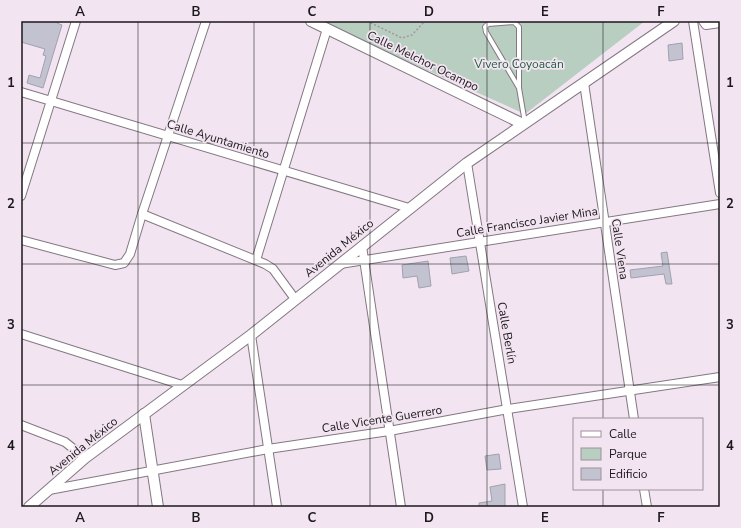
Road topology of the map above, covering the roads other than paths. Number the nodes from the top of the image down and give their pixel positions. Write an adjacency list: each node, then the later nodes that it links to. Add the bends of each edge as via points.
1 (76, 21): 12 (street)
2 (206, 21): 14 (street)
3 (311, 21): 8 (street, Calle Melchor Ocampo)
4 (674, 21): 9 (street, Avenida México)
5 (693, 21): 17 (street)
6 (703, 21): 7 (street, via 706,25)
7 (720, 23)
8 (328, 29): 13 (street, Calle Melchor Ocampo); 16 (street)
9 (584, 83): 13 (street, Avenida México); 22 (street, Calle Viena)
10 (519, 88): 10 (lane, via 519,27 514,22 488,24 485,27 486,32); 13 (lane)
11 (21, 92): 12 (street, Calle Ayuntamiento)
12 (51, 101): 14 (street, Calle Ayuntamiento); 18 (street)
13 (524, 123): 15 (street, Avenida México)
14 (168, 136): 16 (street, Calle Ayuntamiento); 21 (street)
15 (467, 163): 20 (street, Avenida México); 24 (street, Calle Berlín)
16 (284, 171): 20 (street, Calle Ayuntamiento); 26 (street)
17 (720, 193)
18 (21, 196)
19 (720, 204): 22 (street, Calle Francisco Javier Mina)
20 (409, 208): 25 (street, Avenida México)
21 (142, 214): 23 (street, via 130,254 124,263 115,265); 26 (street)
22 (604, 222): 24 (street, Calle Francisco Javier Mina); 34 (street, Calle Viena)
23 (21, 240)
24 (480, 242): 27 (street, Calle Francisco Javier Mina); 35 (street, Calle Berlín)
25 (362, 246): 27 (street); 28 (street, Avenida México)
26 (256, 260): 29 (street, via 273,269)
27 (364, 262): 28 (street, Calle Francisco Javier Mina); 39 (street)
28 (338, 265): 29 (street, Avenida México)
29 (295, 299): 31 (street, Avenida México)
30 (21, 334): 33 (street)
31 (250, 335): 33 (street, Avenida México); 40 (street)
32 (720, 377): 34 (street, Calle Vicente Guerrero)
33 (182, 385): 36 (street, Avenida México)
34 (629, 391): 35 (street, Calle Vicente Guerrero); 37 (street, Calle Viena)
35 (508, 409): 39 (street, Calle Vicente Guerrero); 49 (street, Calle Berlín)
36 (144, 414): 41 (street, Avenida México); 42 (street)
37 (634, 418)
38 (21, 425): 41 (street, via 65,442)
39 (389, 431): 40 (street, Calle Vicente Guerrero); 48 (street)
40 (268, 449): 42 (street, Calle Vicente Guerrero); 47 (street)
41 (85, 458): 43 (street, Avenida México)
42 (153, 470): 43 (street, Calle Vicente Guerrero); 46 (street)
43 (49, 490): 45 (street, Avenida México)
44 (644, 490): 50 (street)
45 (29, 507)
46 (158, 507)
47 (277, 507)
48 (400, 507)
49 (523, 507)
50 (647, 507)

